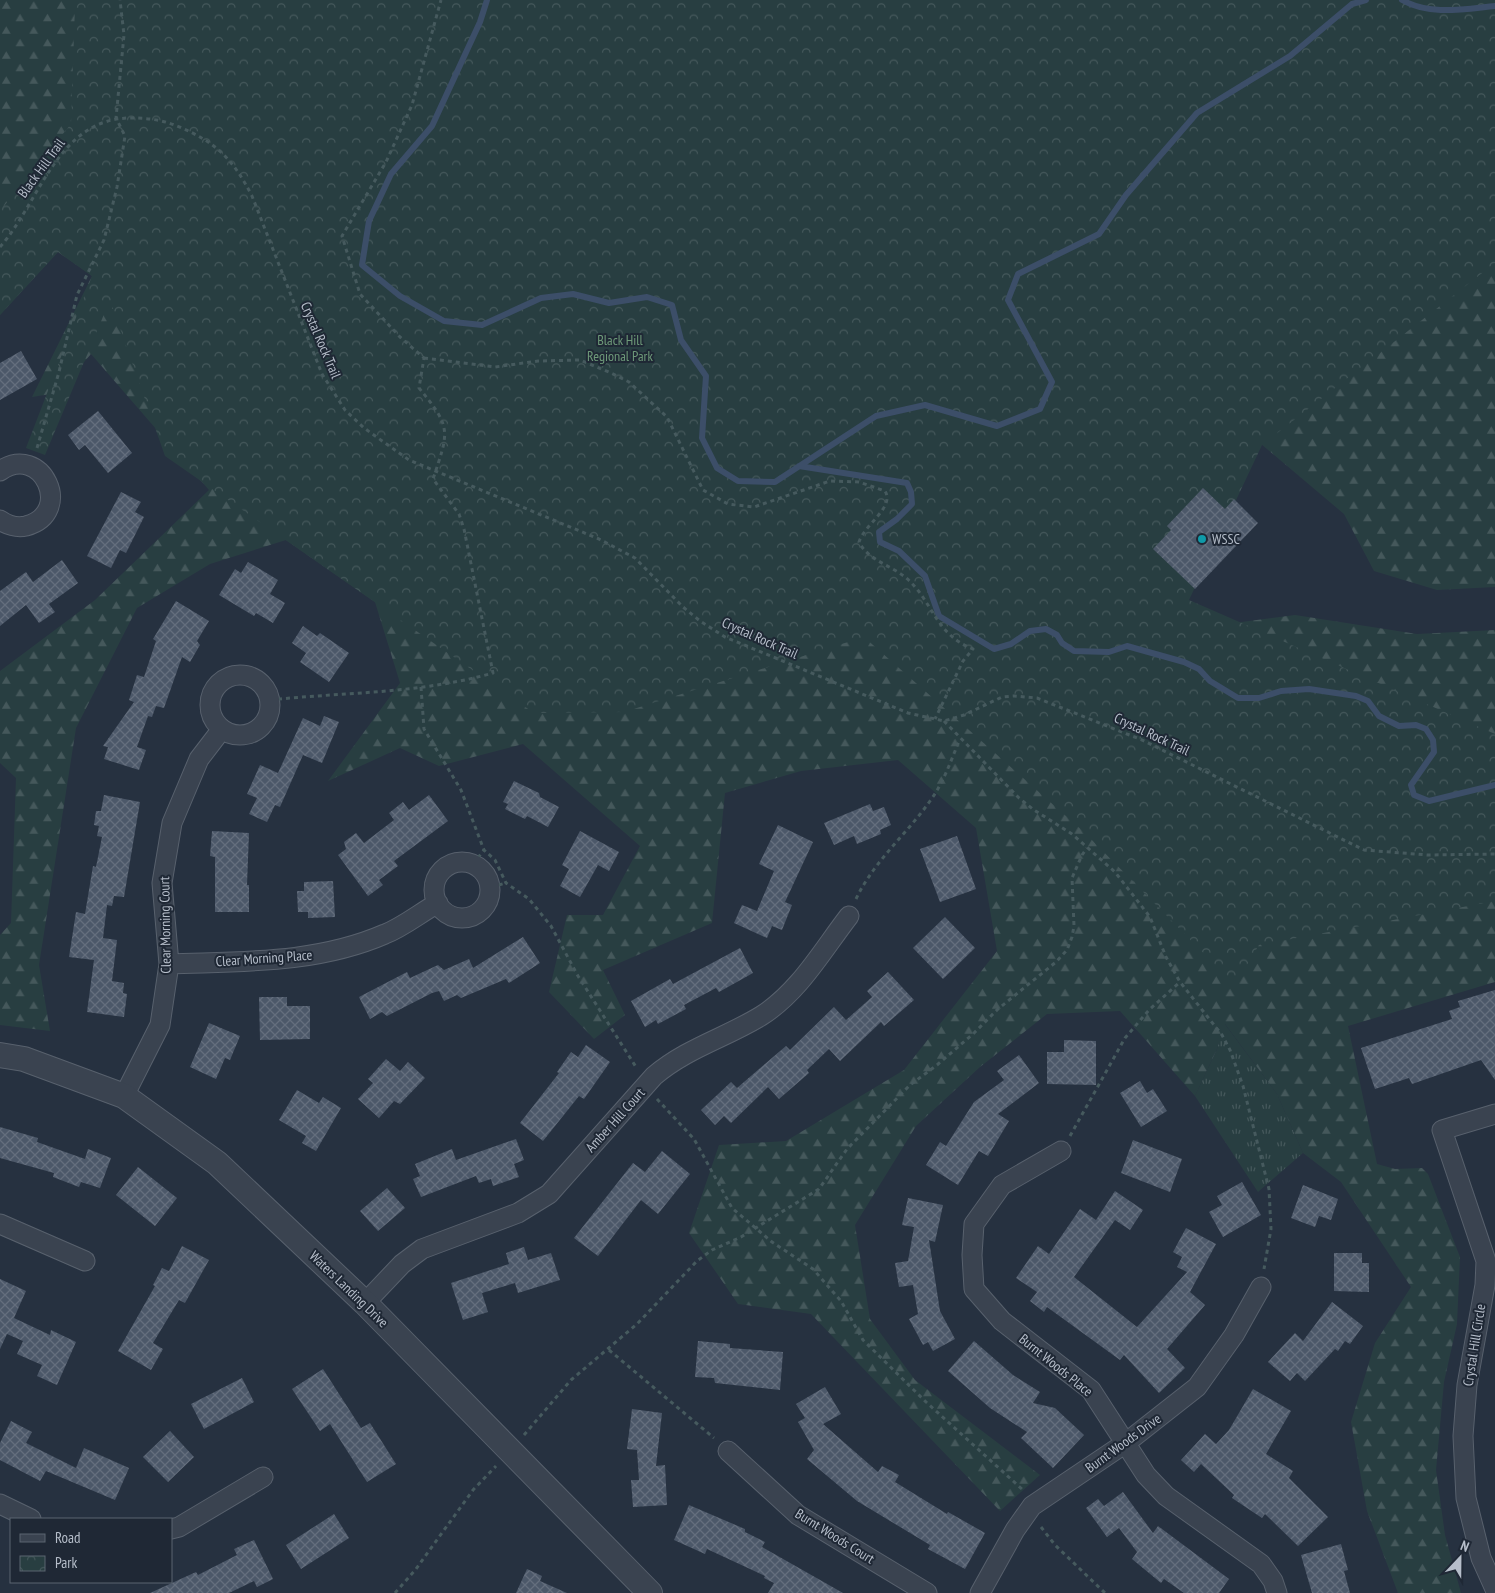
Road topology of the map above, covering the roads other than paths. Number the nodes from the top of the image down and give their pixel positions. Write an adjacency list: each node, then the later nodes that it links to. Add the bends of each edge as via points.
1 (0, 471): 2 (street, via 21,464 40,471 50,489 48,510 33,524 12,526)
2 (0, 520)
3 (222, 729): 3 (street, via 211,714 210,704 217,686 233,676 252,677 260,682 270,700 268,715 260,728 241,735); 6 (street, Clear Morning Court, via 199,759 172,823 162,883)
4 (438, 903): 4 (street, via 452,916 471,916 486,906 498,885 485,873 479,857 456,862 442,871 434,886); 6 (street, Clear Morning Place, via 386,934 338,951 288,959)
5 (849, 916): 14 (street, Amber Hill Court, via 788,996 760,1017 668,1064 549,1194 518,1213 422,1249 402,1264)
6 (169, 964): 8 (street, Clear Morning Court, via 160,1025)
7 (0, 1055): 8 (street, Waters Landing Drive, via 24,1059)
8 (124, 1096): 14 (street, Waters Landing Drive, via 217,1163)
9 (1495, 1114): 21 (street, Crystal Hill Circle, via 1442,1130 1486,1261 1485,1285 1467,1385 1463,1436 1466,1498 1481,1558)
10 (1061, 1151): 15 (street, Burnt Woods Place, via 1002,1185 974,1224 974,1288 1002,1321 1091,1390)
11 (0, 1224): 12 (street)
12 (85, 1261)
13 (1261, 1287): 15 (street, Burnt Woods Drive, via 1234,1335 1197,1387)
14 (365, 1303): 22 (street, Waters Landing Drive)
15 (1127, 1442): 24 (street, Burnt Woods Drive, via 1032,1506); 25 (street, Burnt Woods Place, via 1146,1475 1166,1496 1260,1564 1273,1581)
16 (728, 1451): 23 (street, Burnt Woods Court, via 798,1515)
17 (263, 1477): 20 (street, via 179,1527)
18 (0, 1504): 19 (street)
19 (29, 1518)
20 (172, 1528)
21 (1495, 1589)
22 (650, 1593)
23 (927, 1593)
24 (980, 1593)
25 (1276, 1593)

